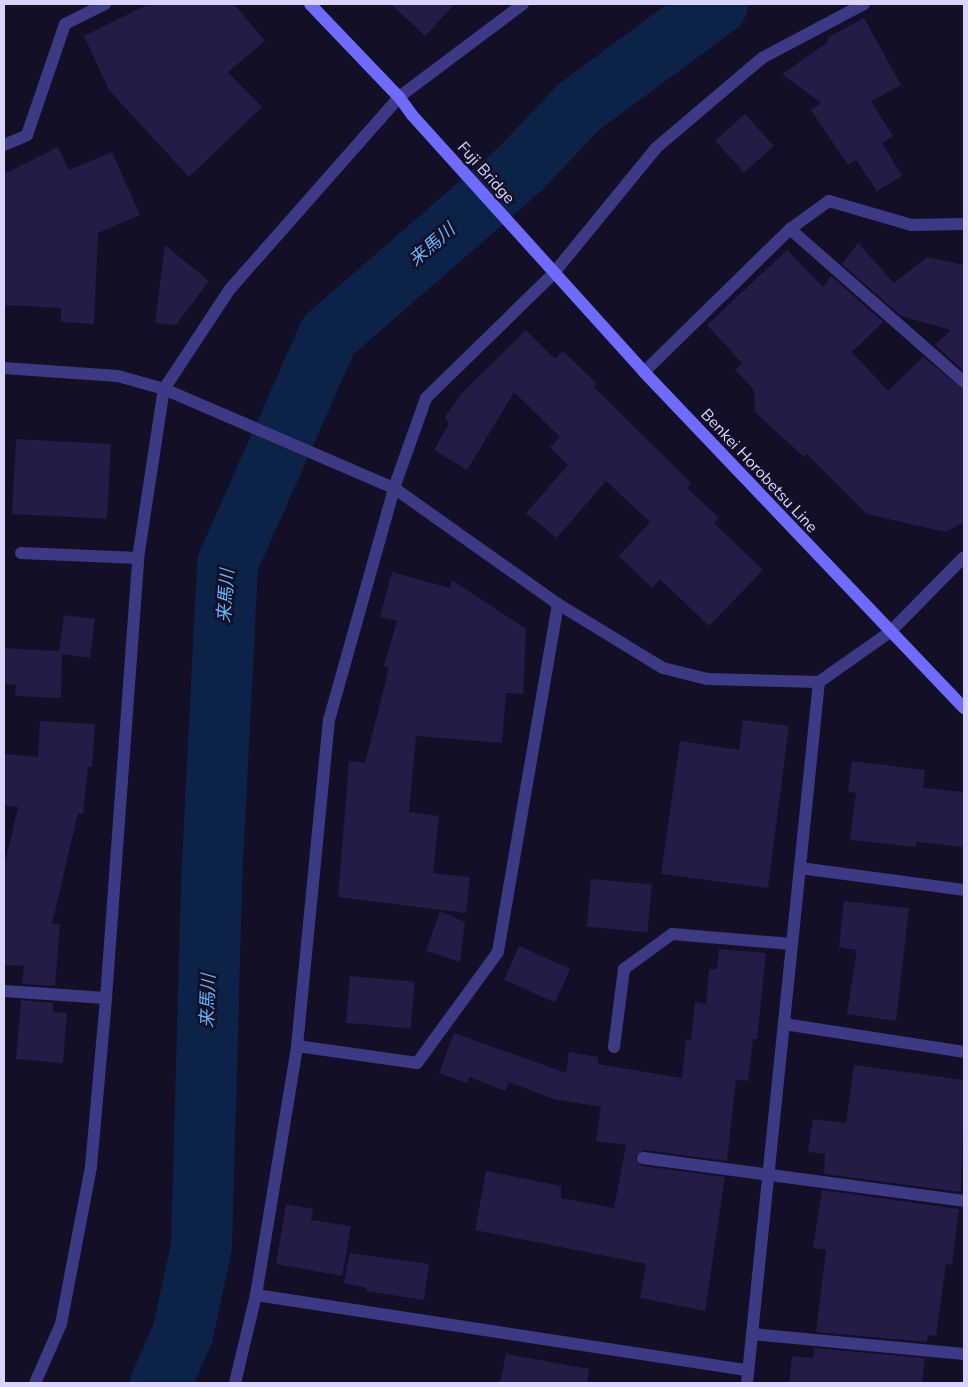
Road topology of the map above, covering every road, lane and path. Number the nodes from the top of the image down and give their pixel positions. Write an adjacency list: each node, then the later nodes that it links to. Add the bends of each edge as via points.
1 (106, 4): 6 (street, via 65,24 27,135)
2 (310, 4): 5 (main road)
3 (523, 4): 5 (street)
4 (864, 4): 10 (street, via 762,58 656,148)
5 (399, 97): 9 (main road, Fuji Bridge, via 412,116); 14 (street, via 230,289)
6 (4, 145)
7 (964, 224): 8 (street, via 911,225 829,201)
8 (790, 229): 12 (street); 13 (street)
9 (535, 252): 10 (main road, Benkei Horobetsu Line)
10 (553, 274): 12 (main road, Benkei Horobetsu Line); 15 (street, via 426,398)
11 (4, 368): 14 (street, via 118,376)
12 (644, 372): 20 (main road, Benkei Horobetsu Line)
13 (964, 382)
14 (164, 389): 15 (street); 18 (street)
15 (394, 488): 19 (street); 29 (street, via 329,720)
16 (21, 553): 18 (street)
17 (964, 557): 20 (street)
18 (138, 558): 27 (street)
19 (558, 604): 21 (street, via 663,668 707,679); 29 (street, via 498,952 417,1063)
20 (890, 632): 21 (street); 22 (main road, Benkei Horobetsu Line)
21 (819, 682): 23 (street)
22 (964, 708)
23 (800, 868): 24 (street); 25 (street)
24 (964, 890)
25 (792, 944): 28 (street); 30 (street, via 672,934 624,970)
26 (4, 991): 27 (street)
27 (106, 998): 39 (street, via 89,1177 62,1324)
28 (784, 1024): 31 (street); 33 (street)
29 (297, 1046): 35 (street)
30 (614, 1047)
31 (964, 1052)
32 (643, 1158): 33 (street)
33 (768, 1174): 34 (street); 36 (street)
34 (964, 1201)
35 (256, 1295): 38 (street); 40 (street)
36 (752, 1334): 37 (street); 38 (street)
37 (964, 1354)
38 (748, 1377)
39 (35, 1383)
40 (235, 1383)

